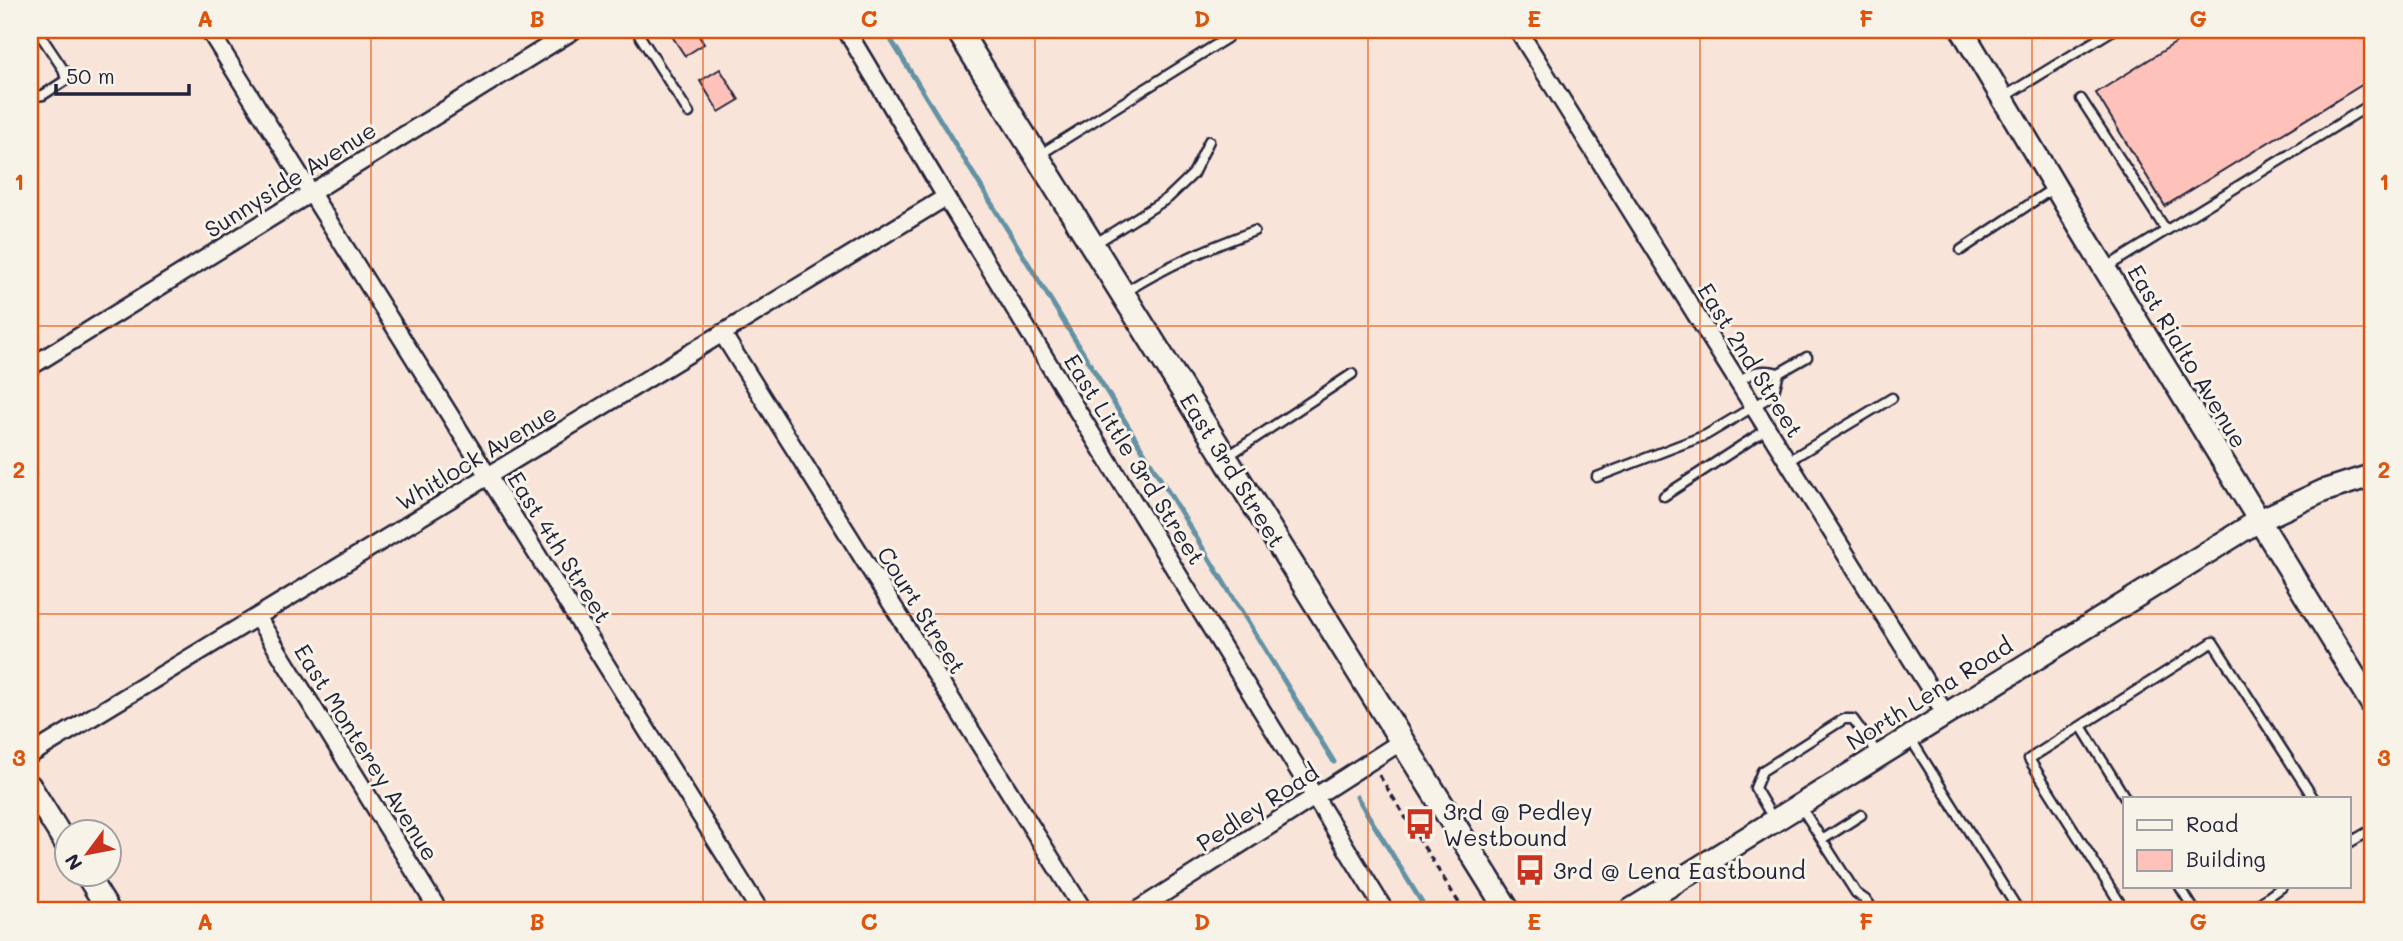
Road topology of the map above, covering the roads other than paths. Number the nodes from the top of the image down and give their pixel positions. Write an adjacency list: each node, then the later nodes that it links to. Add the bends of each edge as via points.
1 (37, 30): 11 (lane, via 66,80 43,95)
2 (209, 30): 19 (street, East 4th Street)
3 (575, 30): 19 (street, Sunnyside Avenue)
4 (636, 30): 15 (lane)
5 (846, 30): 20 (street, East Little 3rd Street)
6 (958, 30): 17 (main road, East 3rd Street)
7 (1518, 30): 32 (street, East 2nd Street)
8 (1962, 30): 12 (street, East Rialto Avenue)
9 (2113, 30): 12 (lane)
10 (1227, 38): 17 (lane)
11 (30, 97)
12 (2002, 98): 18 (street, East Rialto Avenue)
13 (2081, 99): 21 (lane)
14 (2373, 103): 21 (lane)
15 (689, 113)
16 (1209, 141): 23 (lane, via 1193,174 1168,198)
17 (1037, 157): 23 (main road, East 3rd Street)
18 (2056, 187): 24 (lane); 25 (street, East Rialto Avenue)
19 (311, 192): 29 (street, Sunnyside Avenue); 41 (street, East 4th Street)
20 (946, 197): 27 (street, Whitlock Avenue); 54 (street, East Little 3rd Street)
21 (2166, 230): 25 (lane)
22 (1254, 231): 26 (lane, via 1164,268)
23 (1093, 245): 26 (main road, East 3rd Street)
24 (1961, 250)
25 (2104, 269): 44 (street, East Rialto Avenue)
26 (1123, 294): 36 (main road, East 3rd Street)
27 (722, 333): 41 (street, Whitlock Avenue); 71 (street, Court Street)
28 (1807, 357): 30 (lane)
29 (30, 367)
30 (1779, 373): 32 (lane, via 1764,369); 34 (lane, via 1773,395)
31 (1352, 374): 36 (lane)
32 (1738, 381): 34 (street, East 2nd Street)
33 (1892, 398): 37 (lane)
34 (1754, 407): 35 (street, East 2nd Street); 42 (lane, via 1706,435)
35 (1767, 429): 37 (street, East 2nd Street); 43 (lane)
36 (1226, 458): 50 (main road, East 3rd Street)
37 (1787, 461): 47 (street, East 2nd Street)
38 (30, 467): 39 (lane)
39 (30, 475)
40 (2373, 475): 44 (street, North Lena Road, via 2323,491)
41 (488, 476): 45 (street, Whitlock Avenue); 70 (street, East 4th Street)
42 (1597, 477)
43 (1664, 496)
44 (2258, 521): 46 (street, East Rialto Avenue); 47 (street, North Lena Road)
45 (257, 617): 51 (street, Whitlock Avenue); 69 (street, East Monterey Avenue)
46 (2373, 706)
47 (1945, 713): 49 (street, North Lena Road)
48 (2081, 726): 55 (lane); 56 (lane, via 2213,642); 78 (lane, via 2029,759)
49 (1909, 736): 52 (street, North Lena Road); 77 (lane)
50 (1402, 741): 54 (street, Pedley Road); 74 (main road, East 3rd Street)
51 (30, 755)
52 (1879, 755): 57 (street, North Lena Road); 59 (lane, via 1853,719 1844,719 1762,771 1755,789)
53 (30, 786): 60 (street)
54 (1316, 796): 72 (street, Pedley Road); 73 (street, East Little 3rd Street)
55 (2125, 797)
56 (2313, 797)
57 (1800, 804): 59 (street, North Lena Road); 61 (lane)
58 (1861, 815): 61 (lane)
59 (1774, 820): 75 (street, North Lena Road)
60 (52, 821)
61 (1822, 840): 76 (lane, via 1856,893)
62 (2350, 842): 63 (lane, via 2366,833)
63 (2373, 845)
64 (94, 888): 68 (street)
65 (2181, 888): 79 (lane)
66 (2281, 888): 67 (lane)
67 (2267, 898): 80 (lane); 81 (lane)
68 (108, 911)
69 (439, 911)
70 (760, 911)
71 (1084, 911)
72 (1136, 911)
73 (1385, 911)
74 (1508, 911)
75 (1629, 911)
76 (1874, 911)
77 (2019, 911)
78 (2126, 911)
79 (2196, 911)
80 (2248, 911)
81 (2275, 911)

